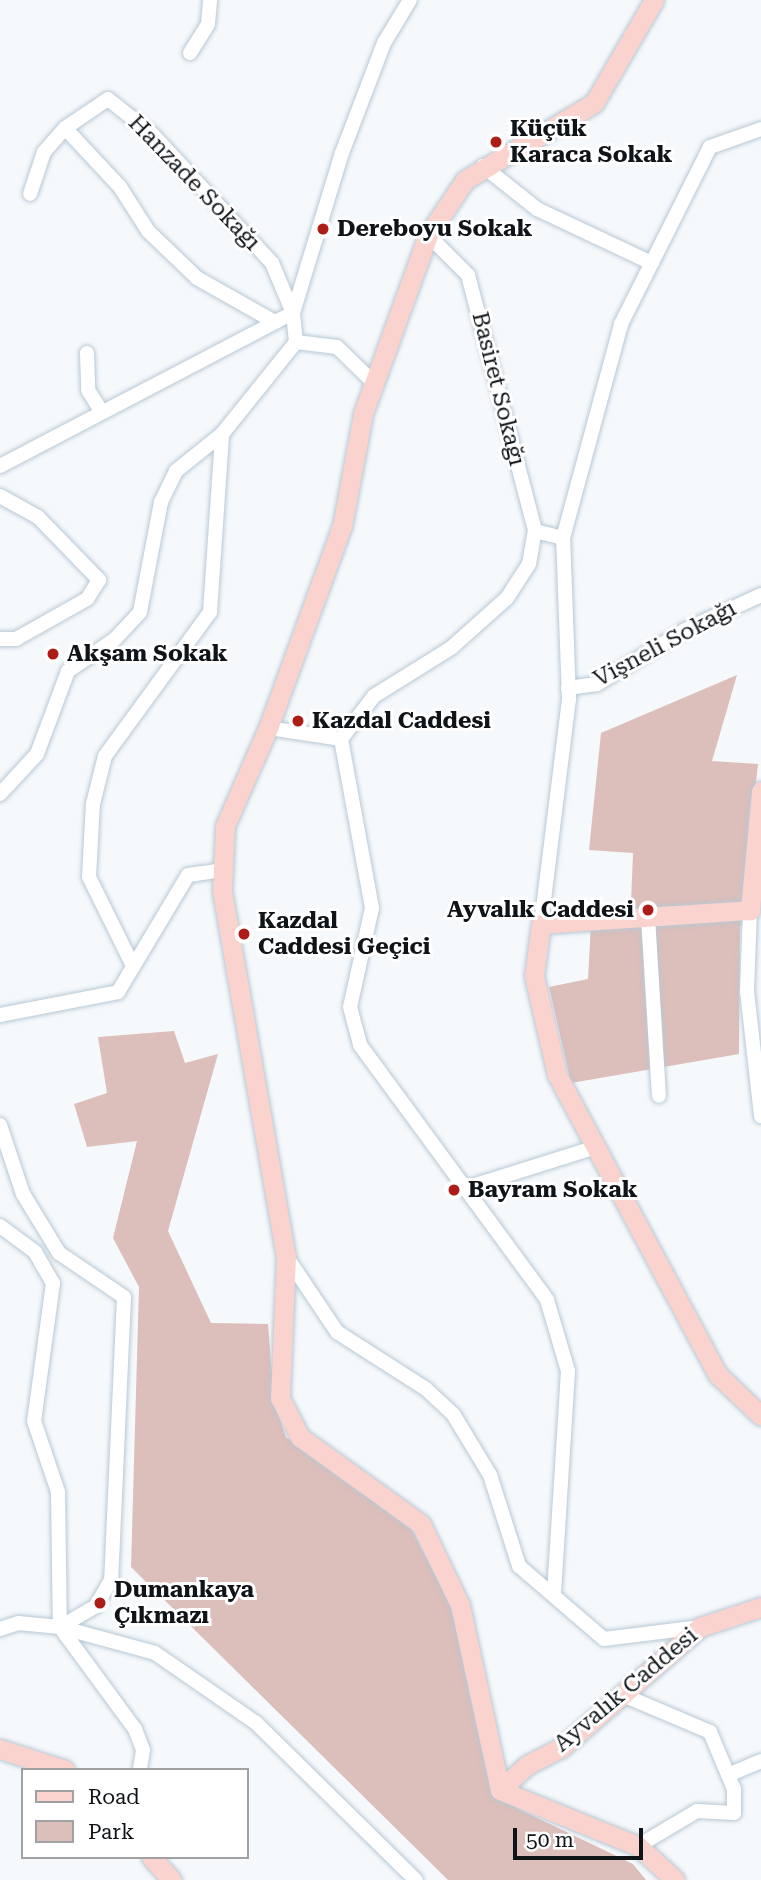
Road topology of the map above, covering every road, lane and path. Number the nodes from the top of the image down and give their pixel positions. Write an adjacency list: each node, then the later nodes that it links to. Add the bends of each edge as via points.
1 (210, 0): 4 (street, via 208,24)
2 (410, 0): 11 (street, via 384,43 347,141)
3 (649, 3): 7 (street, via 594,103)
4 (190, 53)
5 (65, 128): 8 (street, Hanzade Sokağı, via 44,152); 11 (street, Hanzade Sokağı, via 108,99 152,134 272,263); 12 (street, via 120,187 148,231 197,278)
6 (761, 129): 10 (street, via 749,128 710,148)
7 (483, 166): 9 (street, via 465,180); 10 (street, via 537,209)
8 (30, 194)
9 (428, 235): 15 (street); 20 (street, Basiret Sokağı, via 468,275)
10 (652, 263): 21 (street, via 621,324)
11 (293, 313): 12 (street); 13 (street)
12 (273, 321): 16 (street)
13 (296, 342): 15 (street, via 337,347); 17 (street)
14 (86, 353): 16 (street, via 88,390)
15 (374, 383): 25 (street, via 342,526)
16 (101, 411): 18 (street)
17 (222, 433): 28 (street, via 176,471 161,502 140,612 115,639 68,671 37,754); 33 (street, via 210,611 105,756 93,804 89,877)
18 (0, 466)
19 (0, 496): 23 (street, via 37,517 99,580 87,599 16,639)
20 (535, 531): 21 (street); 26 (street, via 529,564 507,598 451,648 374,696)
21 (563, 538): 24 (street)
22 (761, 595): 24 (street, Vişneli Sokağı, via 685,630 597,684)
23 (0, 639)
24 (568, 688): 32 (street)
25 (268, 728): 26 (street); 29 (street, via 225,826)
26 (341, 738): 39 (street, via 372,908 350,1007 360,1045)
27 (761, 791): 30 (street)
28 (0, 794)
29 (223, 870): 33 (street, via 188,875); 43 (street)
30 (750, 910): 31 (street); 36 (street, via 747,991)
31 (648, 917): 32 (street); 35 (street)
32 (541, 924): 38 (street, via 534,976 557,1075)
33 (133, 966): 34 (street, via 118,992)
34 (0, 1015)
35 (659, 1096)
36 (761, 1116)
37 (0, 1125): 41 (street, via 23,1194)
38 (596, 1147): 39 (street); 44 (street, via 718,1375)
39 (466, 1188): 45 (street, via 547,1300 568,1371)
40 (0, 1226): 42 (street)
41 (52, 1240): 42 (street); 47 (street, via 59,1253 124,1297 126,1329 111,1580 96,1606)
42 (35, 1252): 47 (street, via 53,1283 34,1420 58,1492)
43 (286, 1256): 45 (street, via 337,1332 426,1389 453,1414 490,1475 519,1566); 56 (street, via 280,1398 300,1437 421,1524 460,1605)
44 (761, 1416)
45 (554, 1595): 48 (street, via 604,1639)
46 (761, 1607): 48 (street, Ayvalık Caddesi)
47 (60, 1627): 49 (street, via 18,1623); 54 (street, via 135,1729 143,1750); 60 (street, via 155,1653 256,1723)
48 (700, 1627): 50 (street, Ayvalık Caddesi)
49 (0, 1629)
50 (623, 1695): 55 (street, via 710,1732); 56 (street, Ayvalık Caddesi)
51 (0, 1749): 53 (street)
52 (761, 1761): 55 (street)
53 (59, 1768)
54 (140, 1768)
55 (728, 1775): 57 (street, via 734,1813 697,1811)
56 (500, 1790): 57 (street)
57 (638, 1846): 61 (street)
58 (153, 1859): 59 (street)
59 (172, 1880)
60 (416, 1880)
61 (675, 1880)

